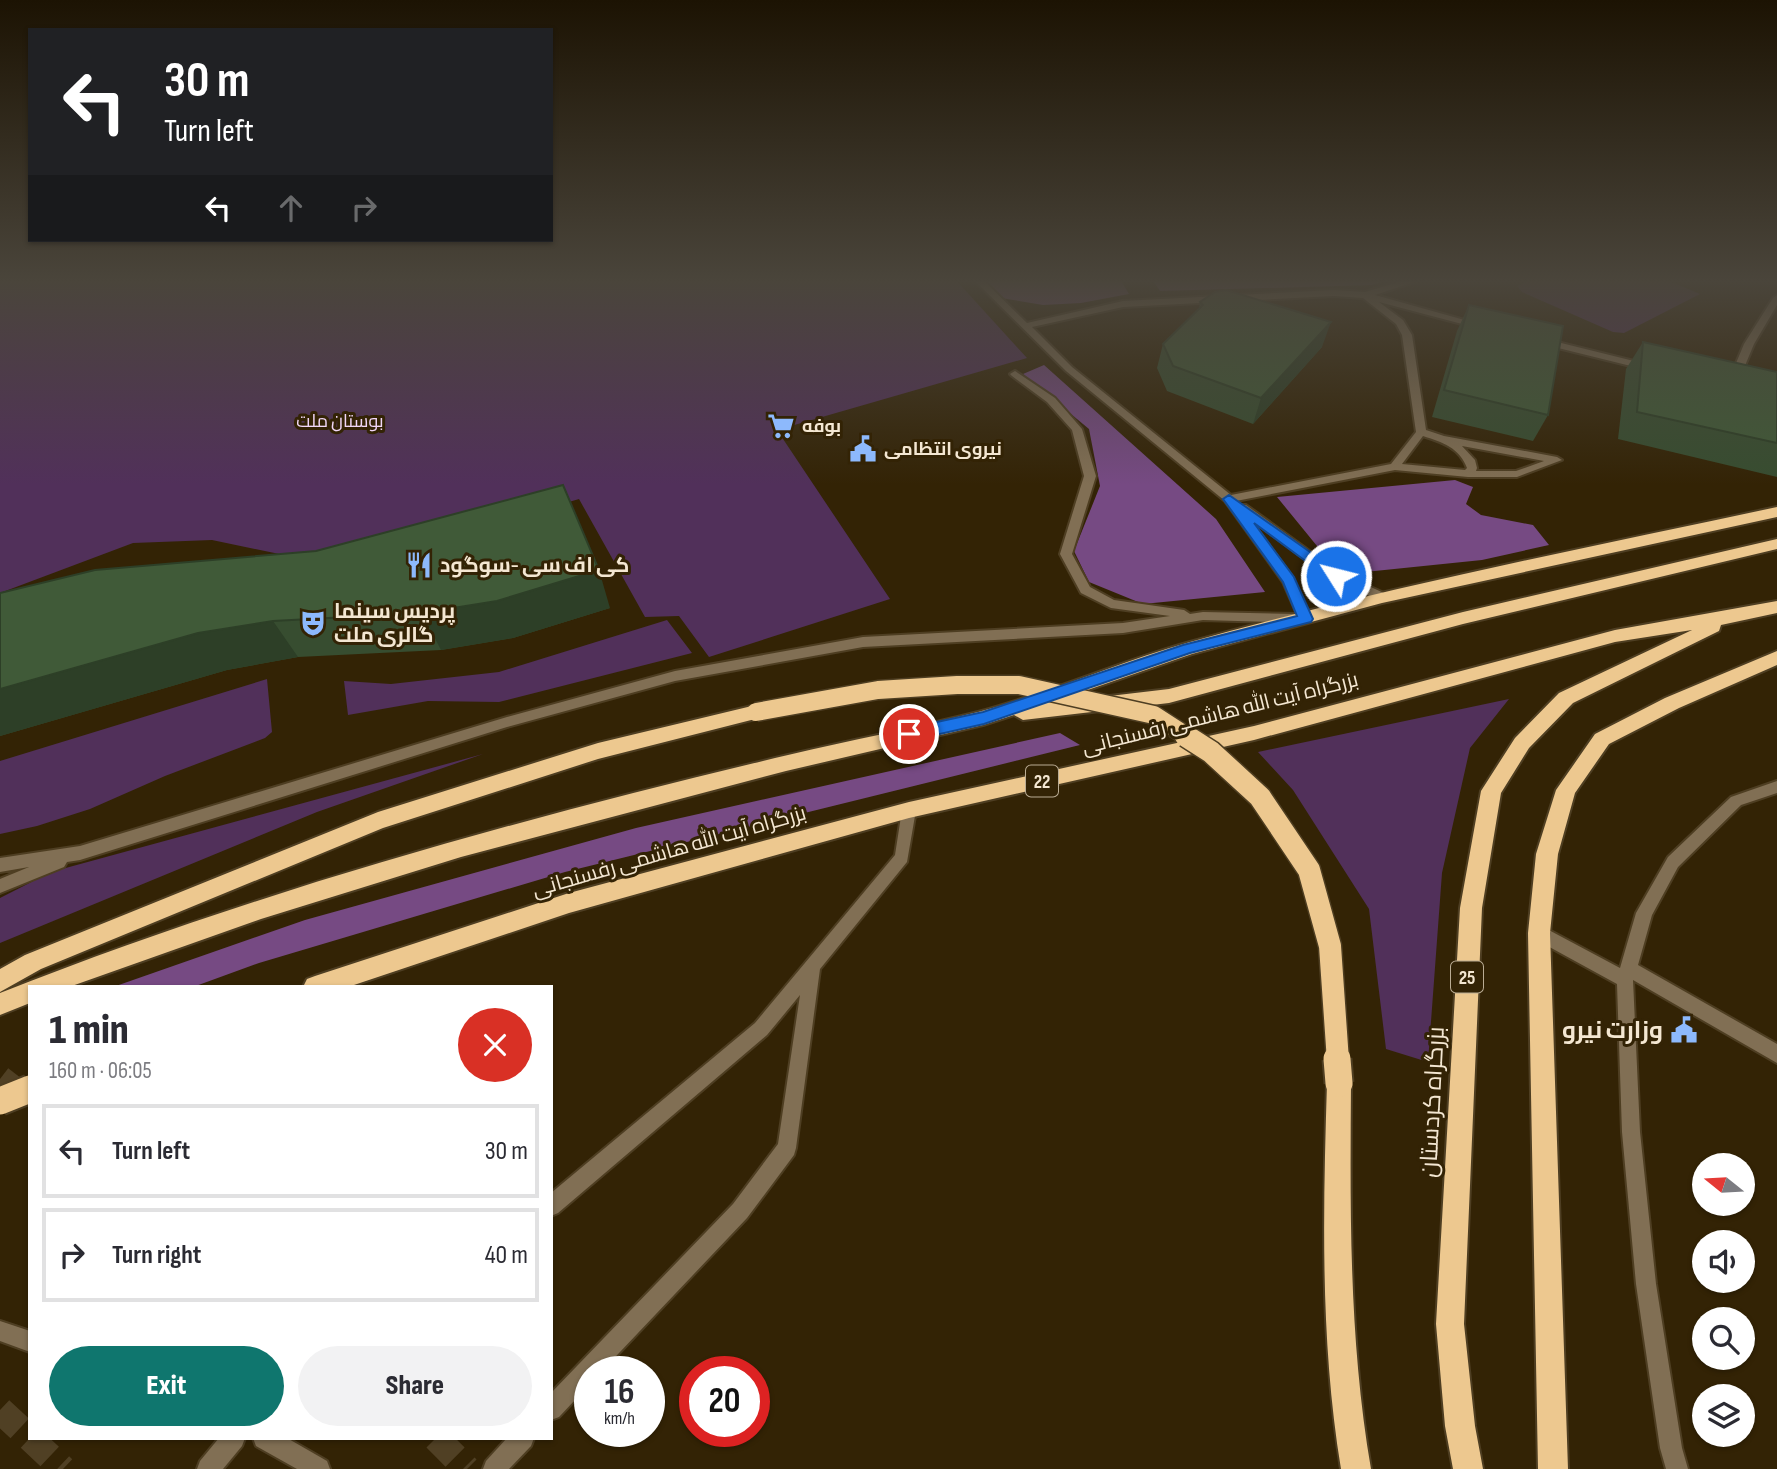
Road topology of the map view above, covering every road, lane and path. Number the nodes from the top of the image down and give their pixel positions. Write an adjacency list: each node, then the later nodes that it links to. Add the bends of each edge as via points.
1 (1047, 348): 12 (lane)
2 (1409, 348): 8 (lane)
3 (1570, 348): 5 (lane)
4 (1748, 348): 7 (lane, via 1737,388)
5 (1651, 368)
6 (1015, 374): 17 (lane, via 1051,400 1077,429 1090,476 1066,554 1085,590 1111,604)
7 (1718, 384)
8 (1421, 432): 9 (lane); 10 (lane)
9 (1444, 439): 11 (lane, via 1470,460); 11 (lane, via 1557,460 1517,474)
10 (1395, 467): 11 (lane); 12 (lane)
11 (1468, 474)
12 (1229, 499): 15 (lane, via 1336,576); 19 (lane, via 1289,581)
13 (1777, 512): 15 (highway, بزرگراه آیت الله هاشمی رفسنجانی)
14 (1777, 544): 21 (highway, بزرگراه آیت الله هاشمی رفسنجانی, via 1463,618 1169,696)
15 (1381, 597): 19 (highway, بزرگراه آیت الله هاشمی رفسنجانی)
16 (1777, 607): 18 (highway, بزرگراه آیت الله هاشمی رفسنجانی / 22)
17 (1203, 616): 19 (lane); 24 (lane, via 1123,628 863,642 675,676 507,722)
18 (1733, 617): 23 (highway, بزرگراه آیت الله هاشمی رفسنجانی / 22, via 1615,636 1254,733); 49 (highway, بزرگراه کردستان / 25, via 1566,698 1522,743 1491,791 1472,908 1450,1324)
19 (1306, 619): 21 (highway, بزرگراه آیت الله هاشمی رفسنجانی, via 1188,649)
20 (1777, 658): 27 (highway, via 1602,739 1566,790 1547,854)
21 (984, 718): 31 (highway, بزرگراه آیت الله هاشمی رفسنجانی, via 786,763 461,848 261,909)
22 (1777, 787): 29 (lane, via 1736,801 1673,862 1644,913)
23 (909, 810): 28 (lane, via 902,857); 32 (highway, بزرگراه آیت الله هاشمی رفسنجانی / 22, via 569,903)
24 (80, 853): 25 (lane); 26 (lane)
25 (0, 865)
26 (0, 886)
27 (1539, 933): 29 (lane); 50 (highway)
28 (812, 968): 38 (lane, via 761,1029); 41 (lane, via 787,1148 740,1212)
29 (1627, 974): 35 (lane); 51 (lane, via 1631,1132 1646,1284)
30 (0, 981): 48 (highway, bridge, via 58,952 378,821 598,751 756,712 878,690 1019,685 1154,715 1211,752 1260,797 1309,870 1331,946 1339,1083 1335,1290 1344,1408)
31 (48, 985)
32 (320, 985)
33 (28, 993): 34 (highway)
34 (0, 1004)
35 (1777, 1054)
36 (28, 1090): 37 (highway, bridge)
37 (0, 1101)
38 (553, 1204)
39 (0, 1331): 40 (lane)
40 (28, 1341)
41 (553, 1407)
42 (231, 1440): 45 (lane)
43 (268, 1440): 46 (lane)
44 (521, 1440): 47 (lane)
45 (208, 1469)
46 (319, 1469)
47 (494, 1469)
48 (1356, 1469)
49 (1468, 1469)
50 (1553, 1469)
51 (1677, 1469)

